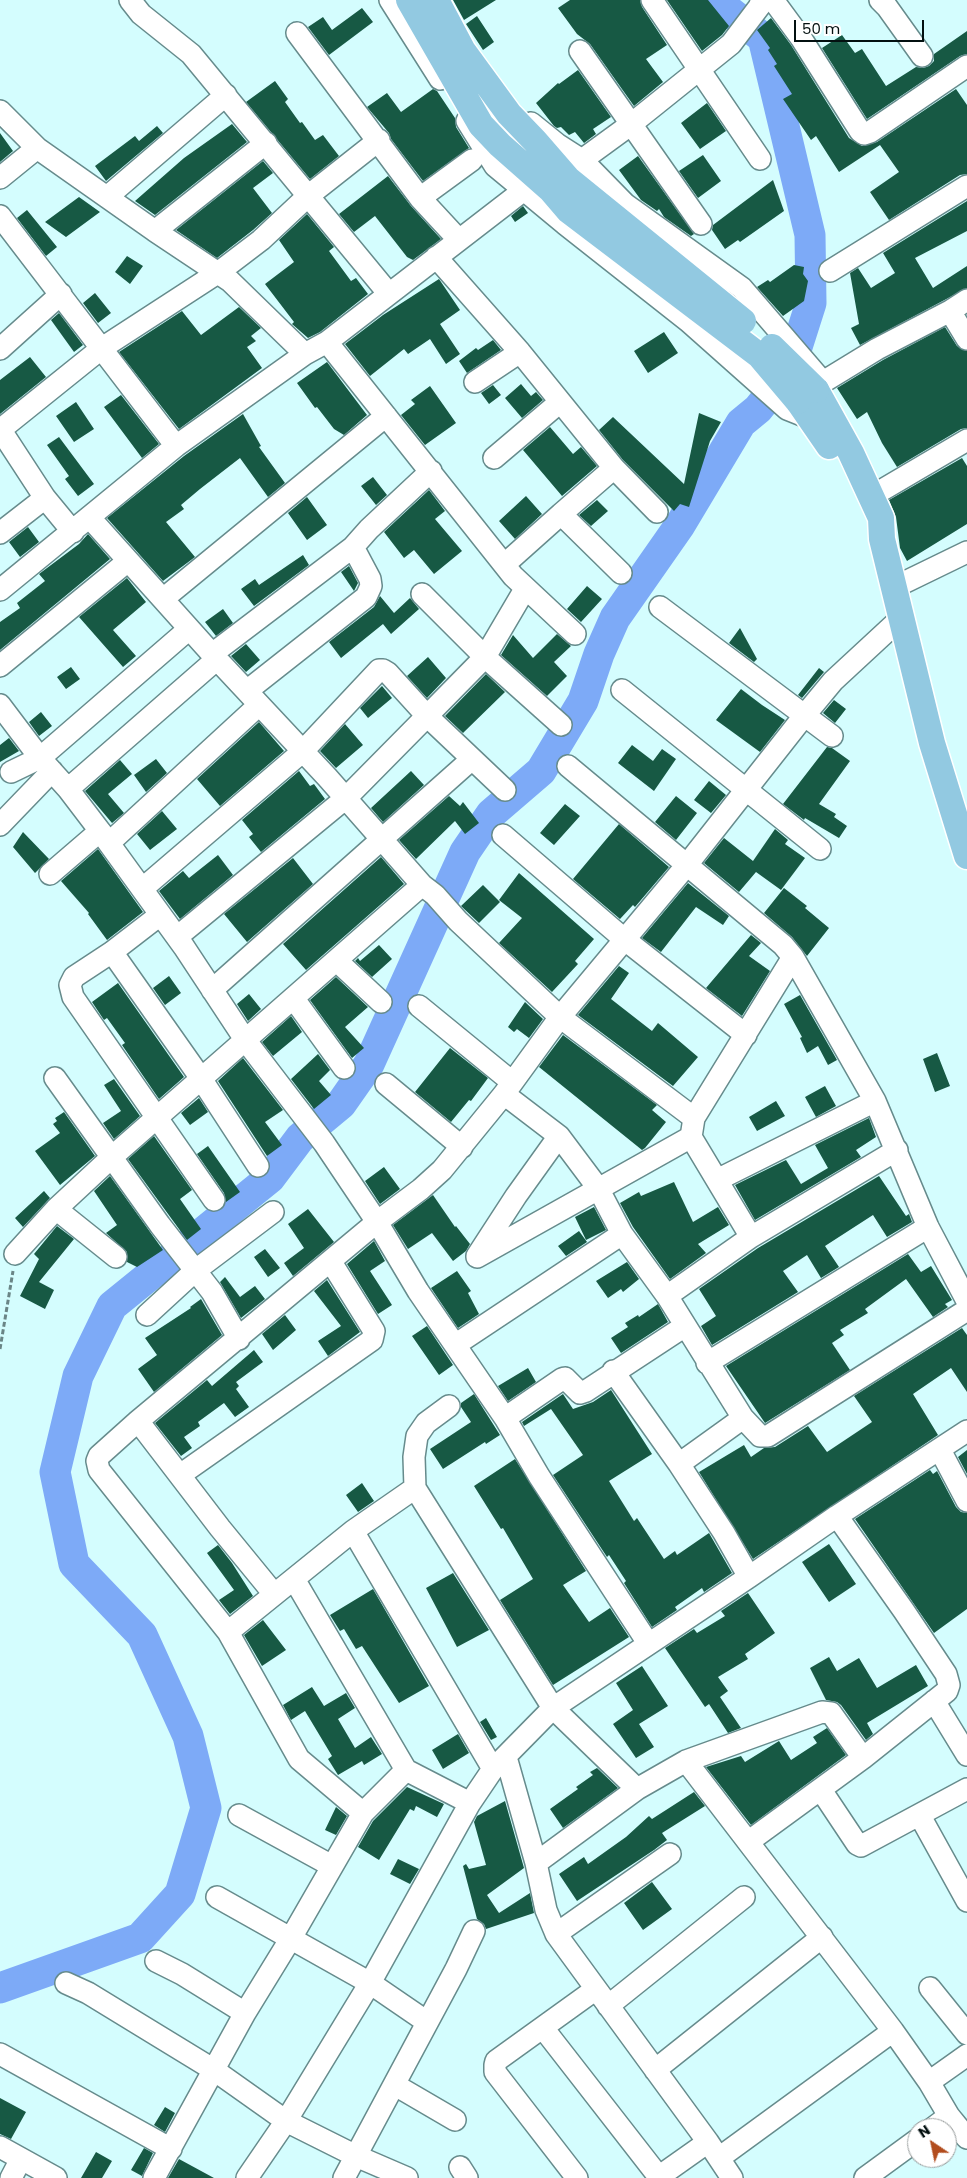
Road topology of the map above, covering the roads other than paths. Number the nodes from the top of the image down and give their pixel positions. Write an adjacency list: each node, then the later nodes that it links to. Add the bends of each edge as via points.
1 (130, 0): 13 (street, via 141,14 191,54)
2 (436, 0): 45 (main road, bridge, via 463,50 508,114 568,179 766,340)
3 (446, 0): 21 (street, via 473,46 526,119)
4 (652, 0): 12 (street)
5 (399, 2): 24 (street, via 496,166); 45 (main road, bridge, via 481,125 500,145 551,190 569,211)
6 (765, 2): 11 (street, via 800,38 864,134); 12 (street, via 731,44)
7 (890, 2): 10 (street)
8 (297, 32): 16 (street)
9 (580, 51): 15 (street)
10 (922, 56)
11 (967, 66)
12 (698, 69): 15 (street); 19 (street)
13 (226, 95): 17 (street); 26 (street)
14 (0, 111): 18 (street)
15 (630, 124): 21 (street); 29 (street)
16 (379, 140): 25 (street); 27 (street)
17 (266, 143): 25 (street); 30 (street)
18 (37, 148): 22 (street); 26 (street)
19 (760, 159)
20 (472, 160): 27 (street)
21 (582, 160): 24 (street); 45 (street, via 625,204 742,288 778,329)
22 (0, 178)
23 (967, 186): 33 (street)
24 (524, 190): 31 (street); 45 (street, via 688,321 743,370)
25 (308, 196): 34 (street, via 262,240); 36 (street)
26 (107, 197): 30 (street)
27 (420, 198): 31 (street)
28 (0, 216): 35 (street)
29 (701, 224)
30 (155, 231): 34 (street)
31 (458, 239): 32 (street)
32 (436, 257): 36 (street); 42 (street)
33 (830, 271)
34 (219, 272): 41 (street); 43 (street)
35 (61, 294): 40 (street); 41 (street)
36 (389, 294): 39 (street)
37 (959, 305): 38 (street); 45 (street, via 877,349)
38 (967, 339)
39 (327, 342): 43 (street); 47 (street)
40 (0, 348)
41 (102, 348): 48 (street); 50 (street)
42 (520, 352): 44 (street); 46 (street)
43 (305, 354): 50 (street)
44 (475, 382)
45 (812, 398): 54 (main road); 61 (main road, via 867,526)
46 (560, 402): 51 (street); 52 (street)
47 (386, 416): 53 (street); 71 (street)
48 (0, 429): 55 (street)
49 (967, 440): 54 (street)
50 (176, 446): 58 (street)
51 (494, 458)
52 (614, 468): 56 (street); 57 (street)
53 (431, 471): 62 (street); 65 (street)
54 (872, 496): 61 (main road, via 881,518)
55 (45, 498): 59 (street); 60 (street)
56 (657, 512)
57 (561, 514): 65 (street); 66 (street)
58 (90, 518): 60 (street); 64 (street)
59 (0, 532)
60 (73, 532): 69 (street)
61 (882, 539): 67 (main road)
62 (353, 547): 76 (street); 80 (street, via 370,579 366,597)
63 (967, 552): 67 (street)
64 (128, 561): 71 (street); 78 (street)
65 (505, 564): 68 (street)
66 (621, 573)
67 (895, 587): 73 (main road)
68 (526, 589): 75 (street); 77 (street)
69 (0, 590)
70 (422, 594): 77 (street)
71 (163, 599): 74 (street)
72 (660, 607): 83 (street)
73 (900, 619): 83 (street, via 833,681); 100 (main road, via 932,743)
74 (190, 629): 76 (street); 88 (street)
75 (575, 634)
76 (215, 657): 80 (street); 91 (street)
77 (485, 657): 82 (street); 84 (street)
78 (0, 666)
79 (622, 690): 92 (street)
80 (253, 697): 86 (street); 97 (street)
81 (0, 705): 88 (street)
82 (428, 716): 86 (street, via 388,673 379,670); 87 (street); 94 (street)
83 (804, 716): 85 (street); 92 (street)
84 (561, 725)
85 (832, 736)
86 (302, 752): 94 (street); 103 (street)
87 (472, 760): 93 (street); 98 (street)
88 (46, 764): 90 (street); 91 (street); 95 (street)
89 (568, 766): 101 (street)
90 (11, 772)
91 (68, 789): 97 (street)
92 (746, 789): 99 (street); 101 (street)
93 (505, 790)
94 (346, 798): 98 (street); 106 (street)
95 (0, 825)
96 (503, 835): 107 (street)
97 (104, 837): 102 (street); 103 (street)
98 (382, 839): 104 (street); 111 (street)
99 (820, 849)
100 (967, 856)
101 (686, 866): 107 (street); 109 (street, via 783,945)
102 (50, 874)
103 (142, 889): 105 (street)
104 (428, 890): 110 (street); 115 (street)
105 (160, 915): 106 (street); 108 (street)
106 (177, 937): 111 (street)
107 (624, 939): 115 (street); 116 (street)
108 (112, 952): 119 (street); 124 (street, via 74,977 70,984 73,997)
109 (793, 957): 116 (street); 123 (street)
110 (337, 961): 112 (street); 113 (street)
111 (212, 990): 117 (street)
112 (294, 999): 117 (street); 118 (street)
113 (381, 1002)
114 (419, 1006): 122 (street)
115 (560, 1017): 122 (street); 125 (street)
116 (746, 1035): 125 (street)
117 (246, 1041): 119 (street); 136 (street, via 324,1143)
118 (344, 1068)
119 (200, 1077): 124 (street); 130 (street)
120 (55, 1078): 129 (street)
121 (386, 1084): 127 (street)
122 (508, 1088): 126 (street); 127 (street)
123 (875, 1101): 128 (street); 131 (street)
124 (157, 1117): 129 (street); 133 (street)
125 (692, 1127): 131 (street); 132 (street)
126 (559, 1136): 132 (street); 132 (street, via 477,1257)
127 (462, 1146): 136 (street, via 421,1189)
128 (897, 1150): 137 (street); 139 (street)
129 (113, 1156): 134 (street); 143 (street, via 160,1225)
130 (258, 1166)
131 (717, 1180): 139 (street)
132 (598, 1188): 138 (street)
133 (214, 1200)
134 (56, 1209): 140 (street); 141 (street)
135 (273, 1212): 143 (street)
136 (377, 1222): 142 (street); 150 (street)
137 (928, 1227): 145 (street); 151 (street)
138 (622, 1234): 144 (street); 150 (street)
139 (751, 1238): 144 (street)
140 (15, 1254)
141 (116, 1257)
142 (331, 1262): 149 (street); 160 (street, via 374,1331 374,1337)
143 (196, 1270): 147 (street); 149 (street)
144 (667, 1296): 148 (street)
145 (967, 1301)
146 (967, 1310): 155 (street, via 768,1436 760,1436)
147 (147, 1315)
148 (686, 1326): 151 (street); 152 (street)
149 (238, 1339): 156 (street)
150 (455, 1345): 154 (street)
151 (707, 1363): 155 (street)
152 (613, 1371): 154 (street, via 580,1393 565,1378 562,1379); 159 (street)
153 (448, 1406): 161 (street, via 426,1423 417,1436)
154 (505, 1418): 169 (street)
155 (742, 1418): 159 (street)
156 (138, 1421): 160 (street); 168 (street, via 99,1456 99,1470)
157 (967, 1431): 158 (street)
158 (940, 1450): 162 (street); 163 (street)
159 (679, 1464): 165 (street)
160 (180, 1475): 167 (street)
161 (415, 1488): 164 (street); 172 (street)
162 (967, 1501)
163 (837, 1516): 165 (street); 170 (street, via 946,1674)
164 (353, 1531): 166 (street); 176 (street)
165 (749, 1577): 169 (street)
166 (294, 1579): 167 (street); 177 (street)
167 (274, 1594): 168 (street)
168 (228, 1632): 182 (street, via 299,1759)
169 (648, 1643): 172 (street)
170 (958, 1681): 171 (street)
171 (934, 1701): 173 (street); 174 (street)
172 (554, 1708): 176 (street); 178 (street)
173 (967, 1755)
174 (863, 1758): 175 (street, via 831,1713 822,1712); 180 (street)
175 (686, 1761): 178 (street); 185 (street)
176 (499, 1763): 181 (street); 187 (street)
177 (406, 1770): 181 (street); 182 (street)
178 (637, 1788): 187 (street)
179 (967, 1789): 184 (street)
180 (821, 1790): 184 (street, via 861,1846); 185 (street)
181 (470, 1803): 198 (street)
182 (362, 1812): 188 (street)
183 (239, 1816): 188 (street)
184 (920, 1816): 191 (street)
185 (748, 1842): 195 (street)
186 (670, 1854): 193 (street)
187 (536, 1863): 193 (street, via 546,1910)
188 (332, 1866): 194 (street)
189 (217, 1897): 194 (street)
190 (744, 1897): 200 (street)
191 (967, 1901)
192 (474, 1931): 202 (street)
193 (556, 1934): 200 (street)
194 (291, 1938): 198 (street); 201 (street)
195 (822, 1938): 204 (street); 209 (street)
196 (156, 1961): 201 (street)
197 (66, 1982): 208 (street)
198 (370, 1983): 202 (street); 214 (street)
199 (930, 1988): 205 (street)
200 (602, 1997): 203 (street); 209 (street)
201 (245, 2013): 208 (street)
202 (427, 2022): 211 (street)
203 (543, 2028): 222 (street); 229 (street, via 496,2061 495,2072)
204 (893, 2031): 210 (street); 218 (street)
205 (967, 2034)
206 (0, 2054): 217 (street)
207 (967, 2056): 210 (street)
208 (214, 2070): 214 (street); 217 (street)
209 (655, 2070): 218 (street)
210 (929, 2082): 212 (street)
211 (395, 2085): 213 (street); 219 (street)
212 (940, 2118)
213 (455, 2120)
214 (286, 2121): 219 (street); 226 (street)
215 (0, 2147): 220 (street)
216 (907, 2148): 221 (street)
217 (171, 2149): 225 (street)
218 (713, 2150): 222 (street); 230 (street)
219 (356, 2156): 227 (street); 228 (street)
220 (21, 2159): 223 (street); 224 (street)
221 (873, 2176)
222 (658, 2177)
223 (11, 2178)
224 (56, 2178)
225 (154, 2178)
226 (248, 2178)
227 (344, 2178)
228 (407, 2178)
229 (577, 2178)
230 (732, 2178)

